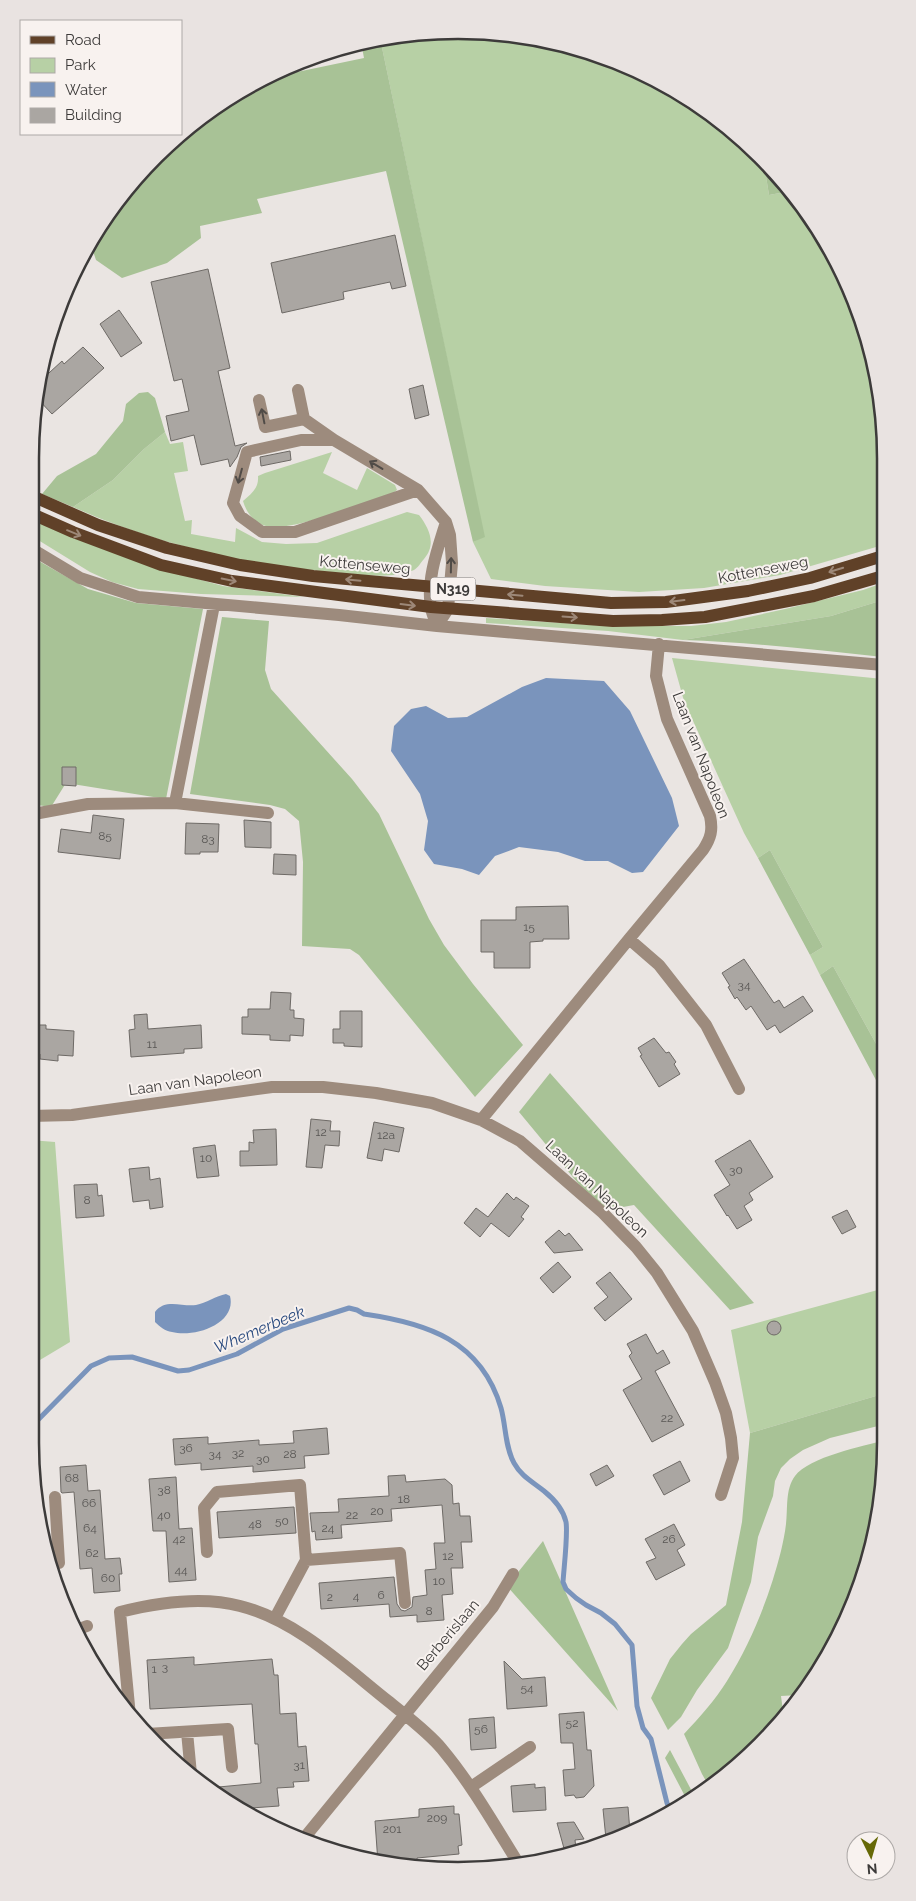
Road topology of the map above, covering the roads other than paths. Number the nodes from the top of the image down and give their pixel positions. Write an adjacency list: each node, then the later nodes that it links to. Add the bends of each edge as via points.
1 (298, 390): 3 (street)
2 (260, 400): 3 (street, one-way to 2, via 265,427)
3 (304, 419): 4 (street)
4 (334, 440): 5 (street, one-way to 4); 5 (street, one-way to 5, via 301,440 247,452 233,503 240,516 262,532 295,532)
5 (418, 490): 8 (street)
6 (39, 499): 12 (main road, Kottenseweg / N319, one-way to 6, via 313,576 240,565 167,548 98,525)
7 (39, 516): 15 (main road, N319, one-way to 15, via 161,565 232,581)
8 (446, 522): 12 (street); 13 (street, one-way to 8, via 452,563)
9 (39, 553): 14 (street, via 80,578 138,598)
10 (877, 558): 13 (main road, Kottenseweg / N319, one-way to 13, via 810,578 748,591 666,602 612,603)
11 (877, 578): 16 (main road, N319, one-way to 11, via 613,621 704,617 814,596)
12 (430, 587): 13 (main road, Kottenseweg / N319); 15 (street)
13 (450, 589): 16 (street)
14 (214, 605): 17 (street); 20 (street)
15 (431, 608): 16 (main road, N319); 17 (street)
16 (448, 609): 17 (street)
17 (437, 626): 18 (street)
18 (659, 644): 19 (street); 23 (street, Laan van Napoleon, via 656,676 667,719 713,828 703,850)
19 (877, 664)
20 (175, 803): 21 (street, via 88,804); 22 (street)
21 (39, 813)
22 (268, 813)
23 (629, 938): 24 (street, via 659,965 706,1025); 26 (street, Laan van Napoleon)
24 (740, 1089)
25 (39, 1116): 26 (street, Laan van Napoleon, via 72,1115 272,1087 323,1087 406,1097)
26 (481, 1120): 27 (street, Laan van Napoleon, via 520,1141 603,1213 636,1247 676,1302 706,1358 730,1430 734,1458)
27 (721, 1496)
28 (55, 1497): 31 (street, via 59,1562)
29 (207, 1552): 30 (street, via 204,1508 217,1492 300,1485)
30 (306, 1560): 33 (street, via 400,1552); 34 (street)
31 (56, 1563)
32 (513, 1574): 36 (street, Berberislaan, via 493,1607)
33 (405, 1603)
34 (274, 1618): 35 (street, via 239,1605 211,1602 152,1604 120,1612); 36 (street, via 327,1652)
35 (129, 1702)
36 (404, 1714): 42 (street, via 441,1747); 43 (street, Berberislaan)
37 (187, 1732): 38 (street); 40 (street); 41 (street, via 228,1729)
38 (158, 1734)
39 (530, 1747): 42 (street)
40 (190, 1765)
41 (232, 1767)
42 (471, 1787): 44 (street)
43 (307, 1834)
44 (515, 1859)

